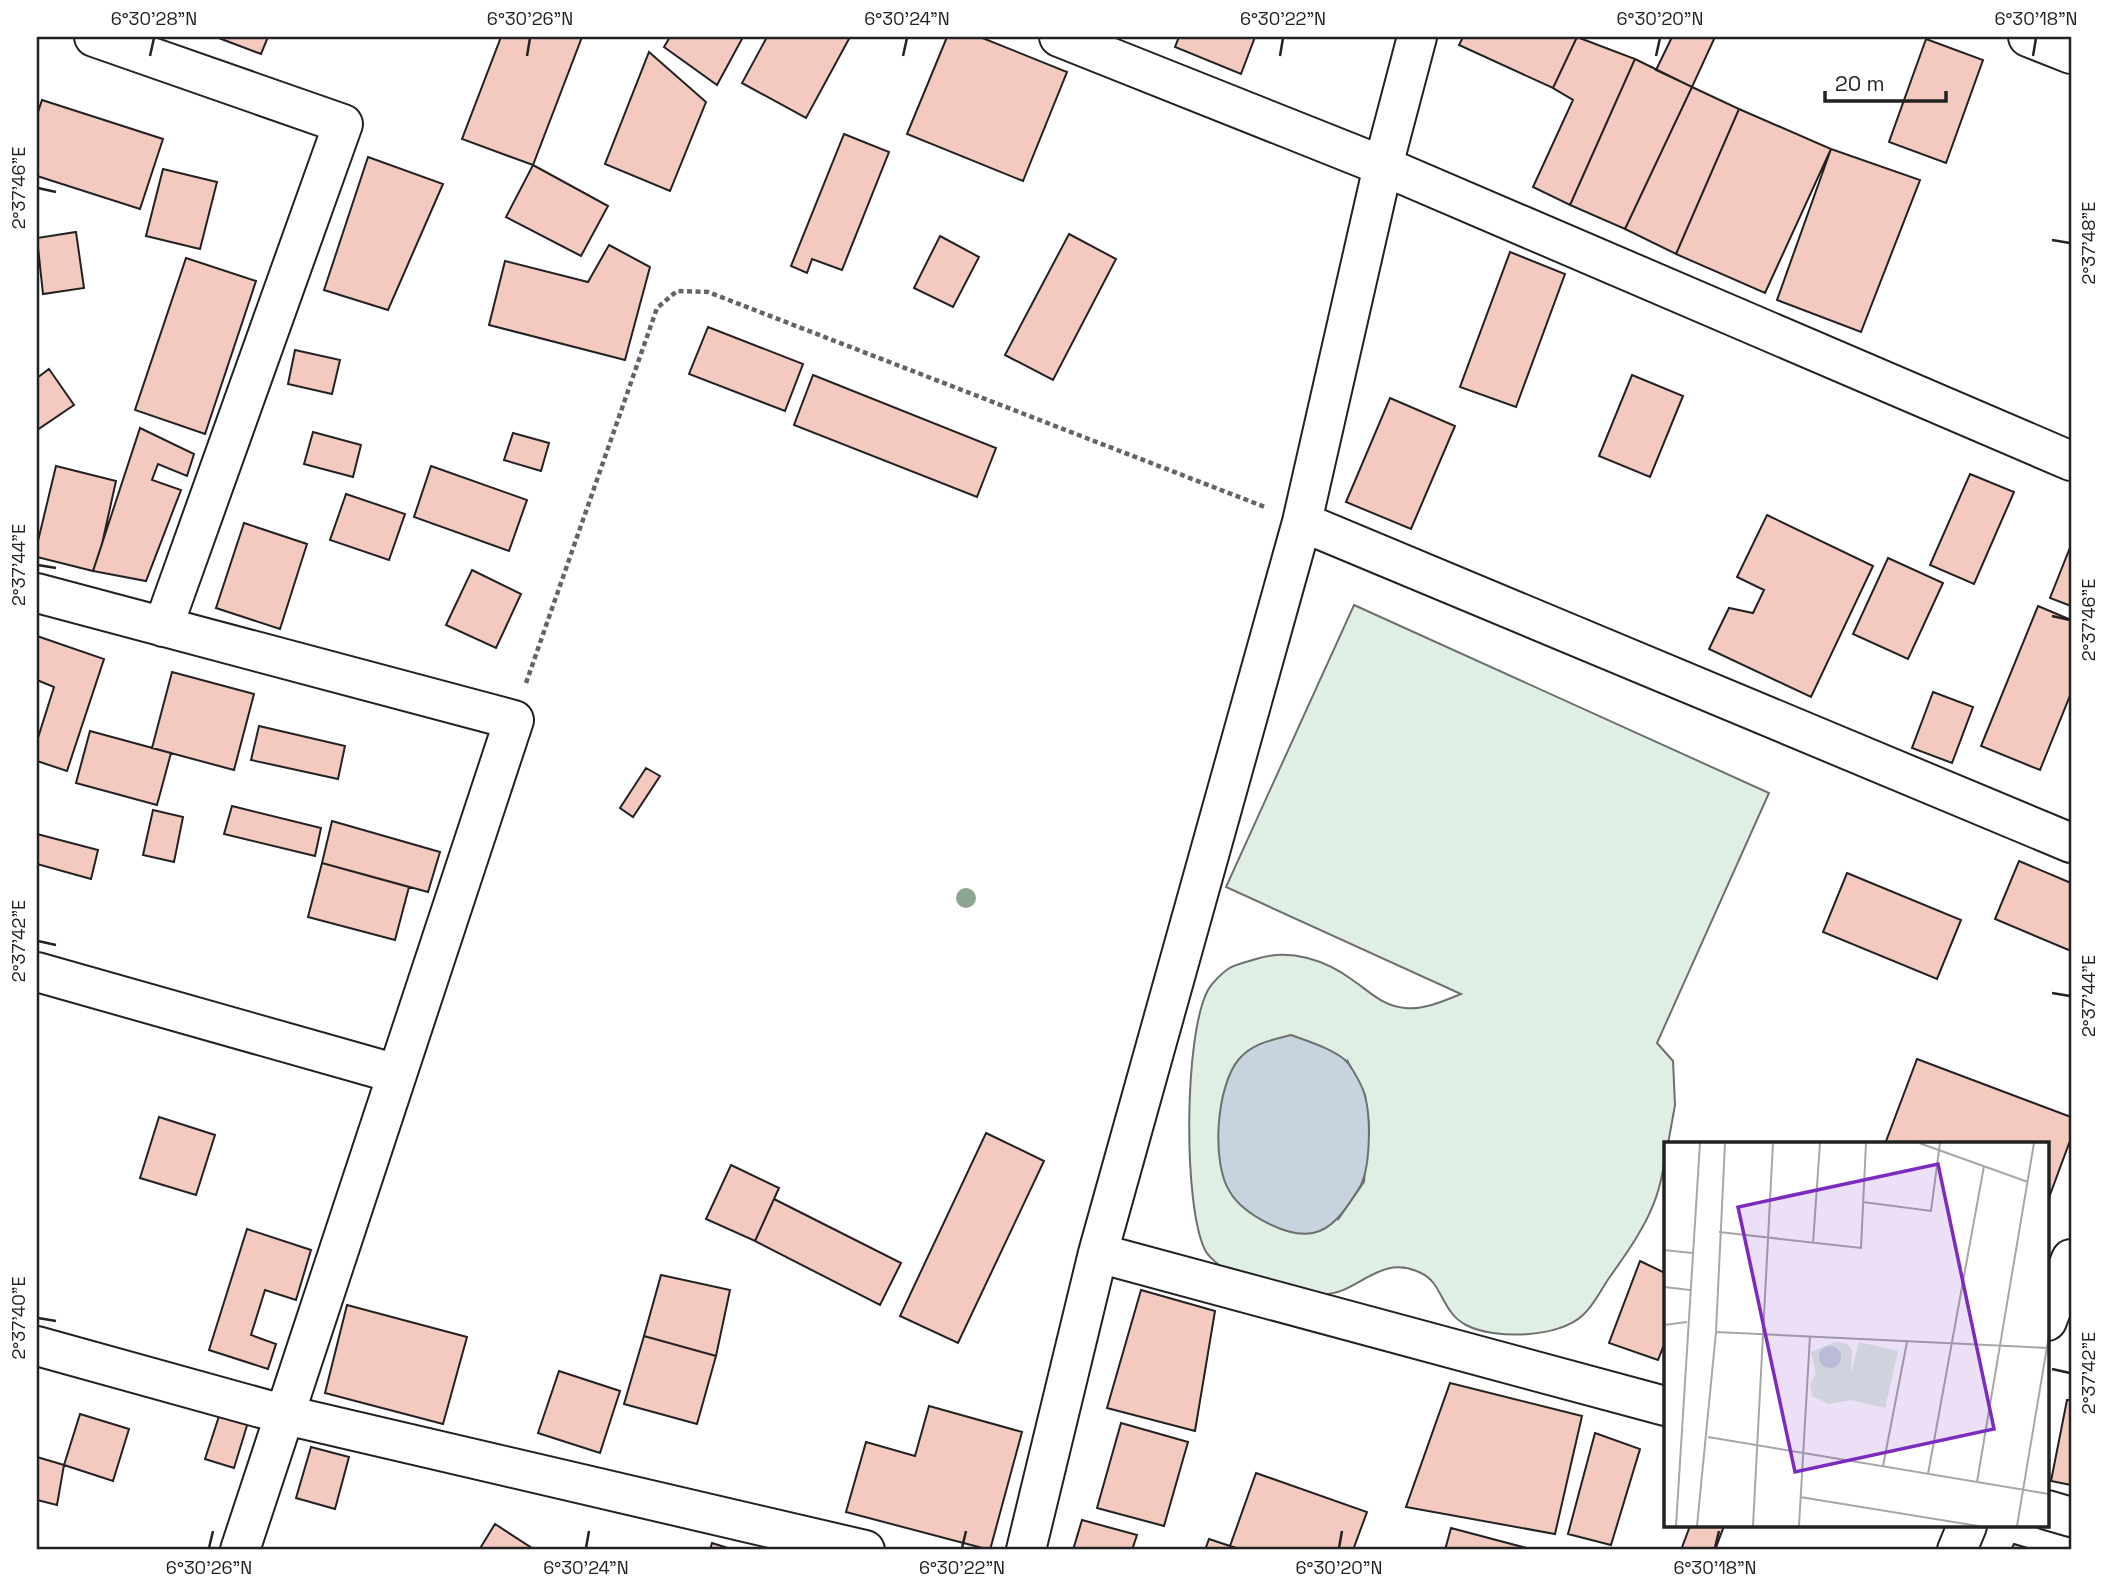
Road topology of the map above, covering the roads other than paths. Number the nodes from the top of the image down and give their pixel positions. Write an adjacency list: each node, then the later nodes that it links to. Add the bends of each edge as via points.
1 (94, 37): 10 (street, via 343,124)
2 (1059, 37): 6 (street)
3 (1417, 37): 6 (street)
4 (2028, 37): 5 (street)
5 (2071, 54)
6 (1383, 166): 7 (street); 8 (street)
7 (2071, 461)
8 (1303, 522): 11 (street); 14 (street)
9 (37, 593): 10 (street)
10 (163, 627): 13 (street, via 513,720)
11 (2071, 843)
12 (37, 972): 13 (street)
13 (397, 1074): 19 (street)
14 (1098, 1253): 18 (street); 25 (street)
15 (2071, 1259): 16 (street)
16 (2048, 1318)
17 (37, 1346): 19 (street)
18 (1664, 1406)
19 (286, 1415): 23 (street); 24 (street)
20 (2048, 1510): 21 (street)
21 (2071, 1517)
22 (1966, 1528): 26 (street)
23 (240, 1550)
24 (865, 1550)
25 (1026, 1550)
26 (1957, 1550)

